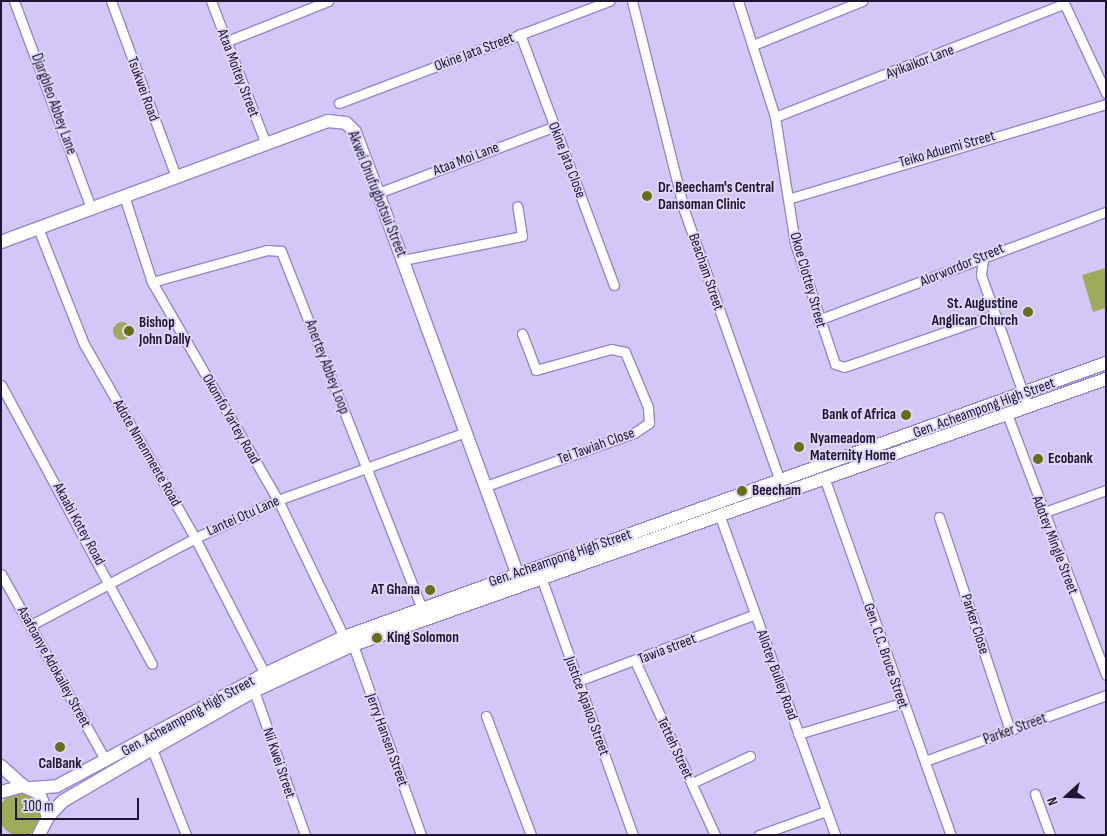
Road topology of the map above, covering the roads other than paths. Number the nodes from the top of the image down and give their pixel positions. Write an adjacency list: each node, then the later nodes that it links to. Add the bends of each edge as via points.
1 (14, 1): 24 (street, Djargbleo Abbey Lane)
2 (110, 1): 19 (street, Tsukwei Road)
3 (211, 1): 11 (street, Ataa Moitey Street)
4 (328, 1): 11 (street)
5 (609, 1): 10 (street, Okine Jata Street)
6 (632, 1): 44 (street, Beacham Street, via 684,210)
7 (738, 1): 12 (street, Okoe Clottey Street)
8 (862, 1): 12 (street)
9 (1063, 3): 13 (street); 16 (street, Ayikaikor Lane)
10 (520, 34): 14 (street, Okine Jata Street); 17 (street, Okine Jata Close)
11 (226, 42): 18 (street, Ataa Moitey Street)
12 (753, 45): 16 (street, Okoe Clottey Street)
13 (1106, 93)
14 (339, 103)
15 (1106, 104): 21 (street, Teiko Aduemi Street)
16 (774, 117): 21 (street, Okoe Clottey Street)
17 (555, 126): 20 (street, Ataa Moi Lane); 31 (street, Okine Jata Close)
18 (266, 144): 19 (main road, Akwei Onufugbotsui Street); 20 (main road, Akwei Onufugbotsui Street, via 328,121 346,123 355,132)
19 (176, 177): 22 (main road, Akwei Onufugbotsui Street)
20 (378, 193): 28 (main road, Akwei Onufugbotsui Street)
21 (791, 198): 33 (street, Okoe Clottey Street, via 795,243)
22 (125, 199): 24 (main road, Akwei Onufugbotsui Street); 30 (street, Okomfo Yartey Road)
23 (517, 206): 28 (street, via 522,236)
24 (91, 208): 26 (main road, Akwei Onufugbotsui Street)
25 (1106, 212): 29 (street, Alorwordor Street, via 994,251)
26 (38, 228): 27 (main road, Akwei Onufugbotsui Street); 51 (street, Adote Nmenmeete Road, via 84,344)
27 (2, 239)
28 (403, 260): 41 (main road, Akwei Onufugbotsui Street)
29 (983, 260): 32 (street, via 981,275); 33 (street, Alorwordor Street)
30 (152, 282): 42 (street, Anertey Abbey Loop, via 281,250); 47 (street, Okomfo Yartey Road)
31 (614, 285)
32 (994, 314): 33 (street, Okoe Clottey Street, via 838,368); 38 (street)
33 (818, 320)
34 (522, 334): 45 (street, Tei Tawiah Close, via 536,370 611,349 625,352 648,406 649,423 634,433)
35 (1106, 363): 38 (main road, Gen. Acheampong High Street)
36 (1106, 378): 39 (main road, Gen. Acheampong High Street)
37 (1, 386): 55 (street, Akaabi Kotey Road)
38 (1023, 394): 39 (street); 44 (main road, Gen. Acheampong High Street)
39 (1028, 406): 40 (main road, Gen. Acheampong High Street)
40 (1007, 414): 43 (main road, Gen. Acheampong High Street); 48 (street, Adotey Mingle Street)
41 (466, 432): 42 (street, Lantei Otu Lane); 45 (main road, Akwei Onufugbotsui Street)
42 (365, 468): 47 (street, Lantei Otu Lane); 56 (street, Anertey Abbey Loop)
43 (824, 477): 49 (main road, Gen. Acheampong High Street); 67 (street, Gen. C.C. Bruce Street)
44 (780, 481): 54 (main road, Gen. Acheampong High Street)
45 (486, 486): 54 (main road, Akwei Onufugbotsui Street)
46 (1106, 490): 48 (street)
47 (278, 500): 51 (street, Lantei Otu Lane); 59 (street, Okomfo Yartey Road)
48 (1042, 513): 63 (street, Adotey Mingle Street)
49 (720, 514): 53 (main road, Gen. Acheampong High Street); 57 (street, Allotey Bulley Road)
50 (939, 517): 69 (street, Parker Close)
51 (195, 538): 55 (street, Lantei Otu Lane); 62 (street, Adote Nmenmeete Road)
52 (1, 574): 58 (street, Asafoanye Adokailey Street)
53 (541, 577): 54 (main road, Gen. Acheampong High Street); 64 (street, Justice Apaloo Street)
54 (520, 578): 56 (main road, Gen. Acheampong High Street); 59 (main road, Gen. Acheampong High Street)
55 (111, 581): 58 (street, Lantei Otu Lane); 61 (street, Akaabi Kotey Road)
56 (421, 607): 59 (main road, Gen. Acheampong High Street)
57 (755, 614): 60 (street, Tawia street); 70 (street, Allotey Bulley Road)
58 (31, 625): 73 (street, Asafoanye Adokailey Street)
59 (348, 641): 62 (main road, Gen. Acheampong High Street); 65 (main road, Gen. Acheampong High Street); 85 (street, Jerry Hansen Street)
60 (635, 661): 64 (street, Tawia street); 76 (street, Tetteh Street)
61 (152, 664)
62 (265, 674): 73 (main road, Gen. Acheampong High Street)
63 (1106, 675)
64 (578, 681): 87 (street, Justice Apaloo Street)
65 (254, 691): 71 (main road, Gen. Acheampong High Street); 84 (street, Nii Kwei Street)
66 (1106, 695): 69 (street, Parker Street)
67 (902, 703): 70 (street); 74 (street, Gen. C.C. Bruce Street)
68 (486, 716): 86 (street)
69 (1010, 731): 74 (street, Parker Street)
70 (798, 734): 80 (street, Allotey Bulley Road)
71 (152, 749): 81 (main road, Gen. Acheampong High Street, via 63,801); 83 (street)
72 (750, 756): 76 (street)
73 (106, 761): 77 (main road, Gen. Acheampong High Street, via 50,788)
74 (925, 761): 91 (street, Gen. C.C. Bruce Street)
75 (1, 766): 77 (main road)
76 (692, 783): 88 (street, Tetteh Street)
77 (27, 787): 78 (main road, Gen. Acheampong High Street); 81 (main road, via 44,800)
78 (1, 792)
79 (1035, 794): 92 (street)
80 (826, 811): 89 (street); 90 (street, Allotey Bulley Road)
81 (48, 817): 82 (main road)
82 (42, 833)
83 (186, 835)
84 (305, 835)
85 (422, 835)
86 (531, 835)
87 (633, 835)
88 (715, 835)
89 (759, 835)
90 (834, 835)
91 (951, 835)
92 (1050, 835)

